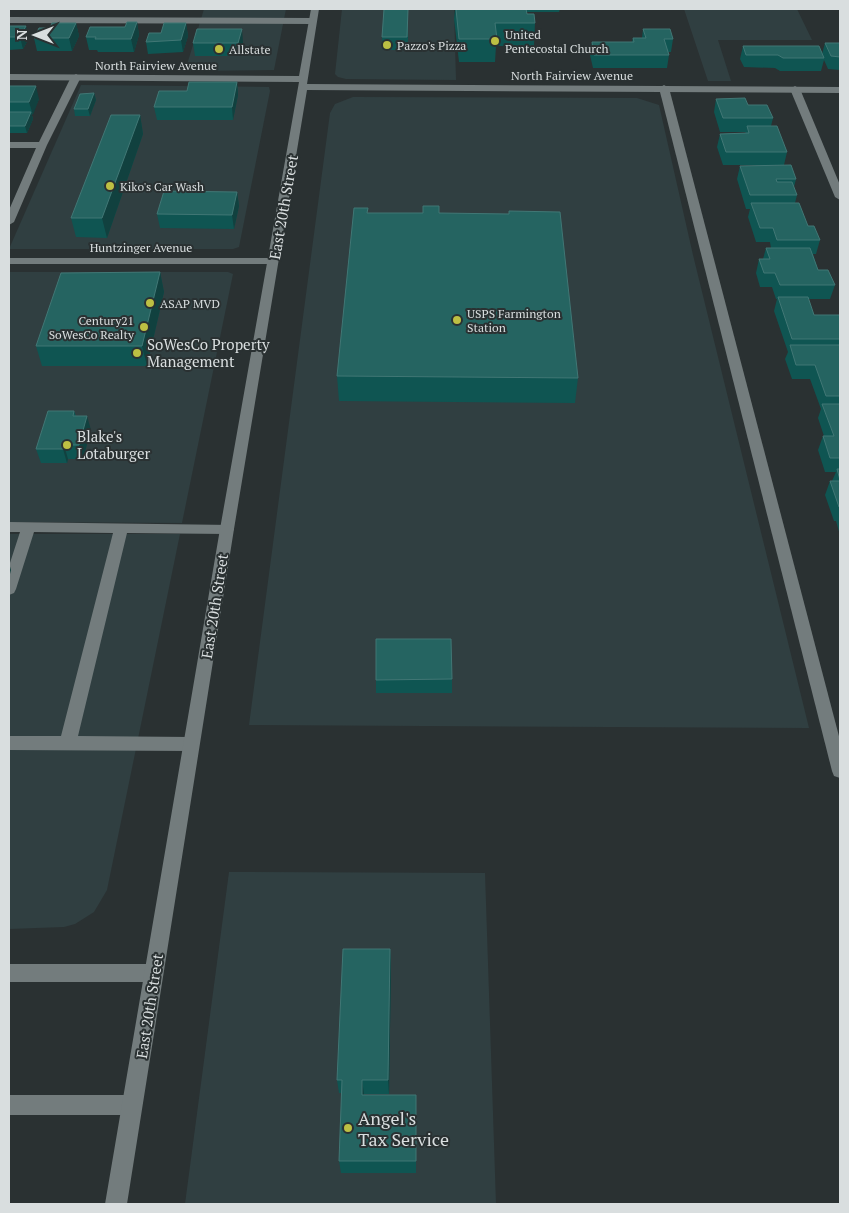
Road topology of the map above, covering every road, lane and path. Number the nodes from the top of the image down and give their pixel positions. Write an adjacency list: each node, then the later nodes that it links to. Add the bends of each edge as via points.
1 (315, 9): 3 (street, East 20th Street)
2 (9, 20): 3 (street)
3 (313, 21): 6 (street, East 20th Street)
4 (9, 77): 5 (street, North Fairview Avenue)
5 (76, 78): 6 (street, North Fairview Avenue); 11 (street)
6 (304, 82): 7 (street, North Fairview Avenue); 15 (street, East 20th Street)
7 (664, 88): 8 (street, North Fairview Avenue); 24 (street)
8 (795, 90): 9 (street, North Fairview Avenue); 12 (street)
9 (840, 90)
10 (9, 145): 11 (street)
11 (42, 145): 13 (street)
12 (840, 197)
13 (9, 222)
14 (9, 260): 15 (street, Huntzinger Avenue)
15 (274, 261): 19 (street, East 20th Street)
16 (9, 528): 17 (street)
17 (28, 528): 18 (street); 20 (street)
18 (121, 528): 19 (street); 22 (street)
19 (226, 529): 23 (street, East 20th Street)
20 (9, 589)
21 (9, 743): 22 (street)
22 (68, 743): 23 (street)
23 (191, 744): 26 (street, East 20th Street)
24 (840, 770)
25 (9, 973): 26 (street)
26 (154, 973): 28 (street, East 20th Street)
27 (9, 1105): 28 (street)
28 (132, 1105): 29 (street, East 20th Street)
29 (116, 1204)

